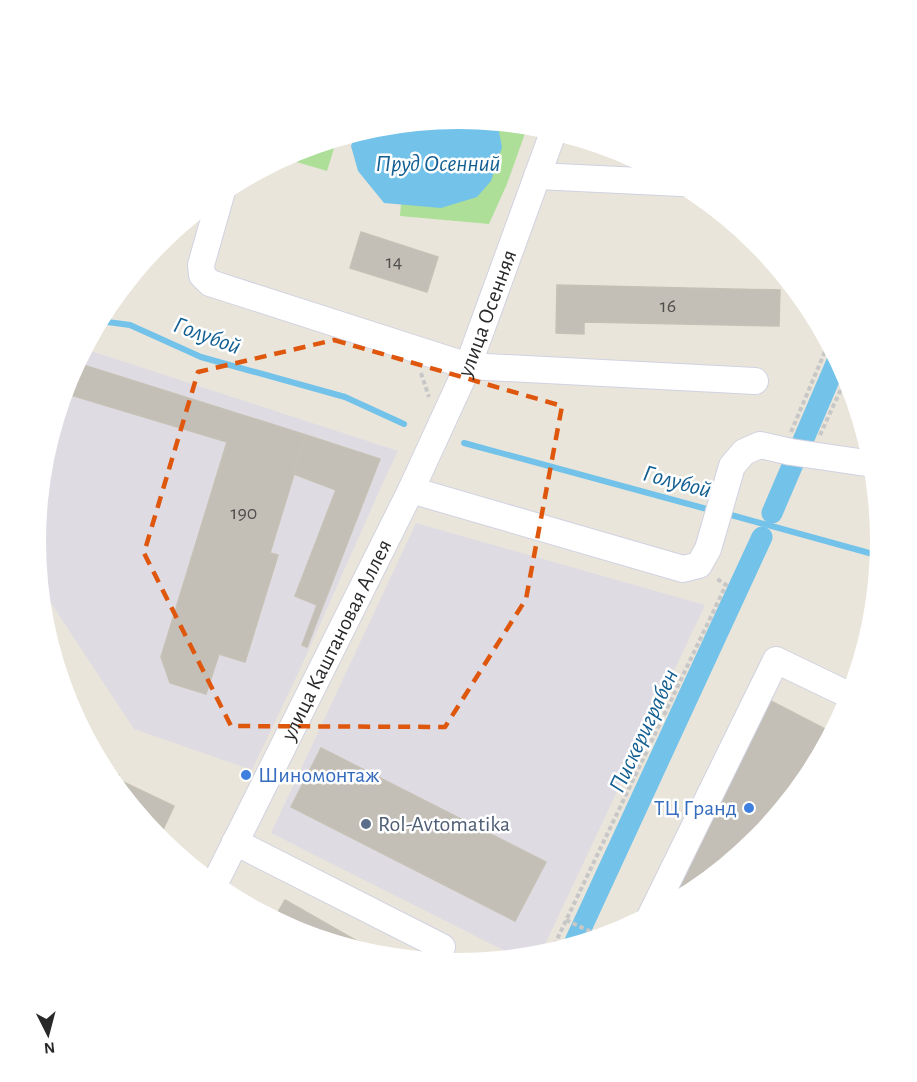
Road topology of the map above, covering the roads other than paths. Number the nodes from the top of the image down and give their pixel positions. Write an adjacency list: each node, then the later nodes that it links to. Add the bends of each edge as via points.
1 (550, 140): 2 (street, улица Осенняя)
2 (537, 176): 3 (street); 5 (street, улица Осенняя)
3 (661, 182)
4 (217, 207): 5 (street, via 201,265 202,275 210,283)
5 (468, 366): 6 (street); 8 (street, улица Осенняя)
6 (755, 381)
7 (863, 462): 8 (street, via 760,445 744,452 732,465 708,549 699,565 683,569)
8 (411, 490): 10 (street, улица Каштановая Аллея)
9 (842, 692): 12 (street, via 776,660)
10 (235, 842): 11 (street, улица Каштановая Аллея); 13 (street)
11 (219, 876)
12 (658, 902)
13 (442, 947)

